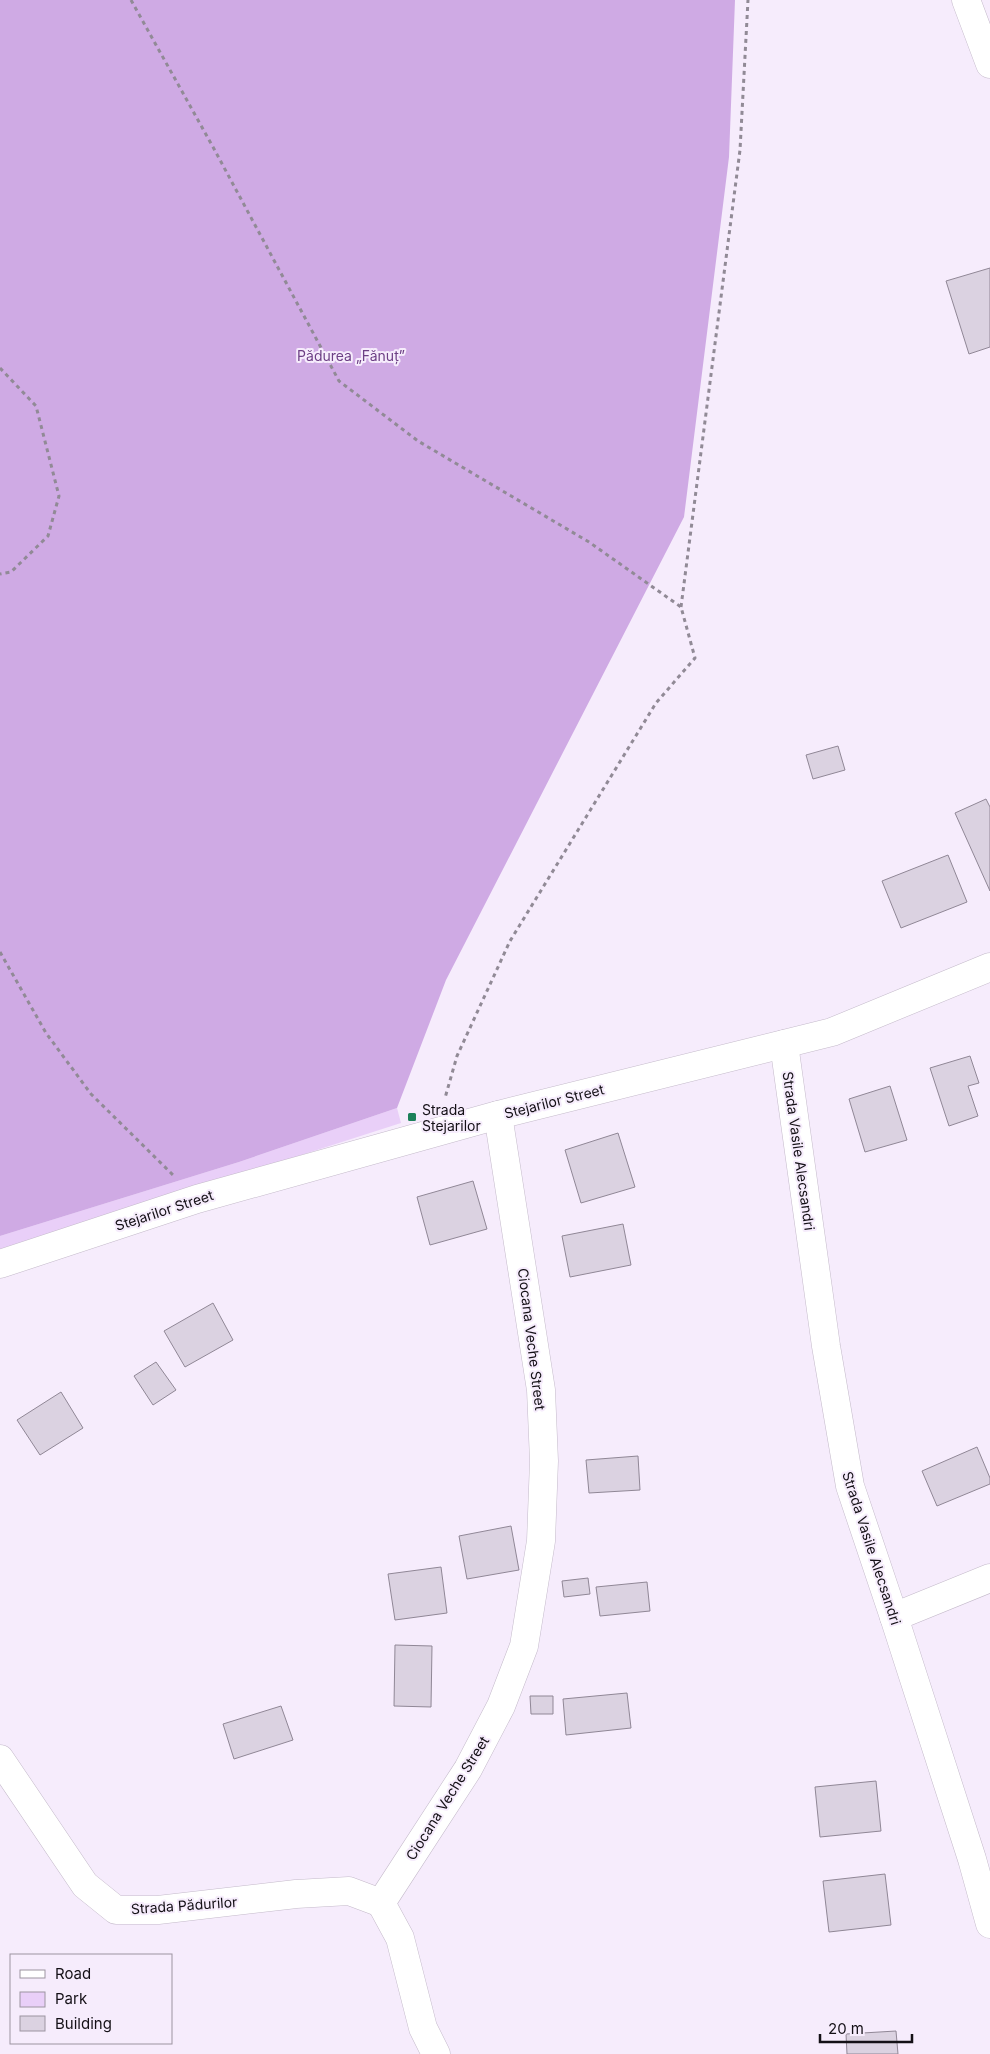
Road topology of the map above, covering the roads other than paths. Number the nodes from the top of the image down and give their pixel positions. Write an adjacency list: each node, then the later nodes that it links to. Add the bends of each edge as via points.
1 (966, 0): 2 (street)
2 (990, 64)
3 (990, 968): 4 (street, Stejarilor Street, via 832,1032)
4 (784, 1044): 5 (street, Stejarilor Street); 8 (street, Strada Vasile Alecsandri, via 826,1346 850,1486)
5 (498, 1115): 6 (street, Stejarilor Street, via 197,1199); 10 (street, Ciocana Veche Street, via 541,1390 544,1461 540,1541 524,1646 501,1706 468,1769)
6 (0, 1264)
7 (990, 1578): 8 (street)
8 (894, 1617): 11 (street, Strada Vasile Alecsandri)
9 (0, 1759): 10 (street, Strada Pădurilor, via 85,1885 116,1910 158,1910 349,1891)
10 (381, 1903): 12 (street, via 400,1938 423,2028)
11 (990, 1924)
12 (436, 2054)

